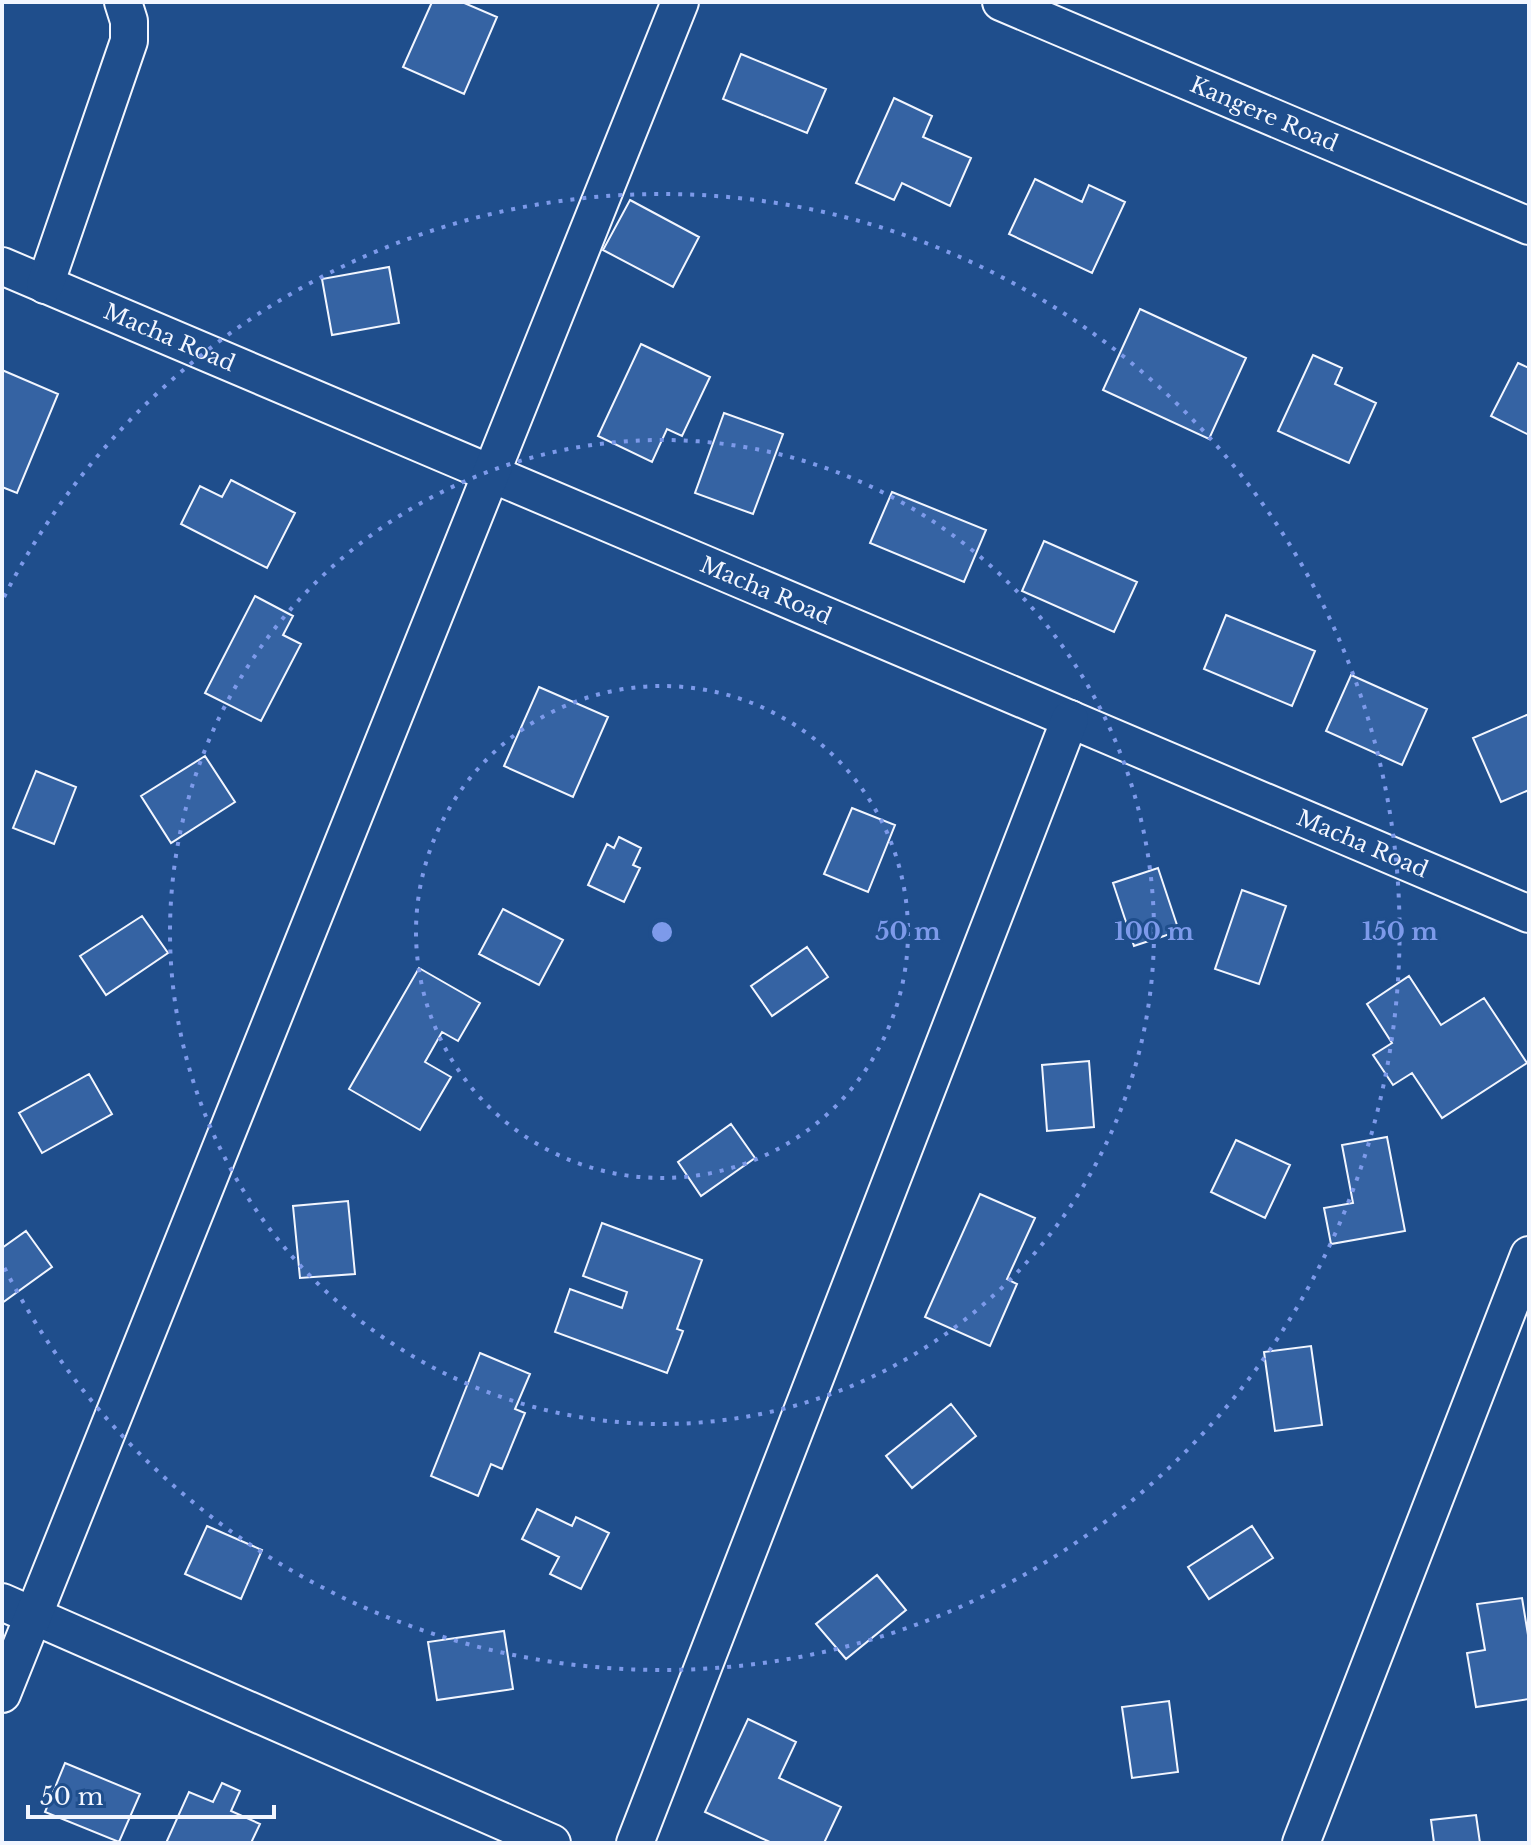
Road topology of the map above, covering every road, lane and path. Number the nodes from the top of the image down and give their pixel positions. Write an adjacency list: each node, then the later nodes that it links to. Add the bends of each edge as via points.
1 (123, 2): 6 (street, via 129,41)
2 (680, 2): 7 (street)
3 (1001, 2): 4 (street, Kangere Road)
4 (1529, 226)
5 (2, 266): 6 (street, Macha Road)
6 (45, 285): 7 (street, Macha Road)
7 (488, 475): 8 (street, Macha Road); 11 (street)
8 (1070, 719): 9 (street, Macha Road); 14 (street)
9 (1529, 914)
10 (1529, 1255): 15 (street)
11 (18, 1609): 12 (street); 13 (street)
12 (2, 1694)
13 (552, 1843)
14 (635, 1843)
15 (1301, 1843)

